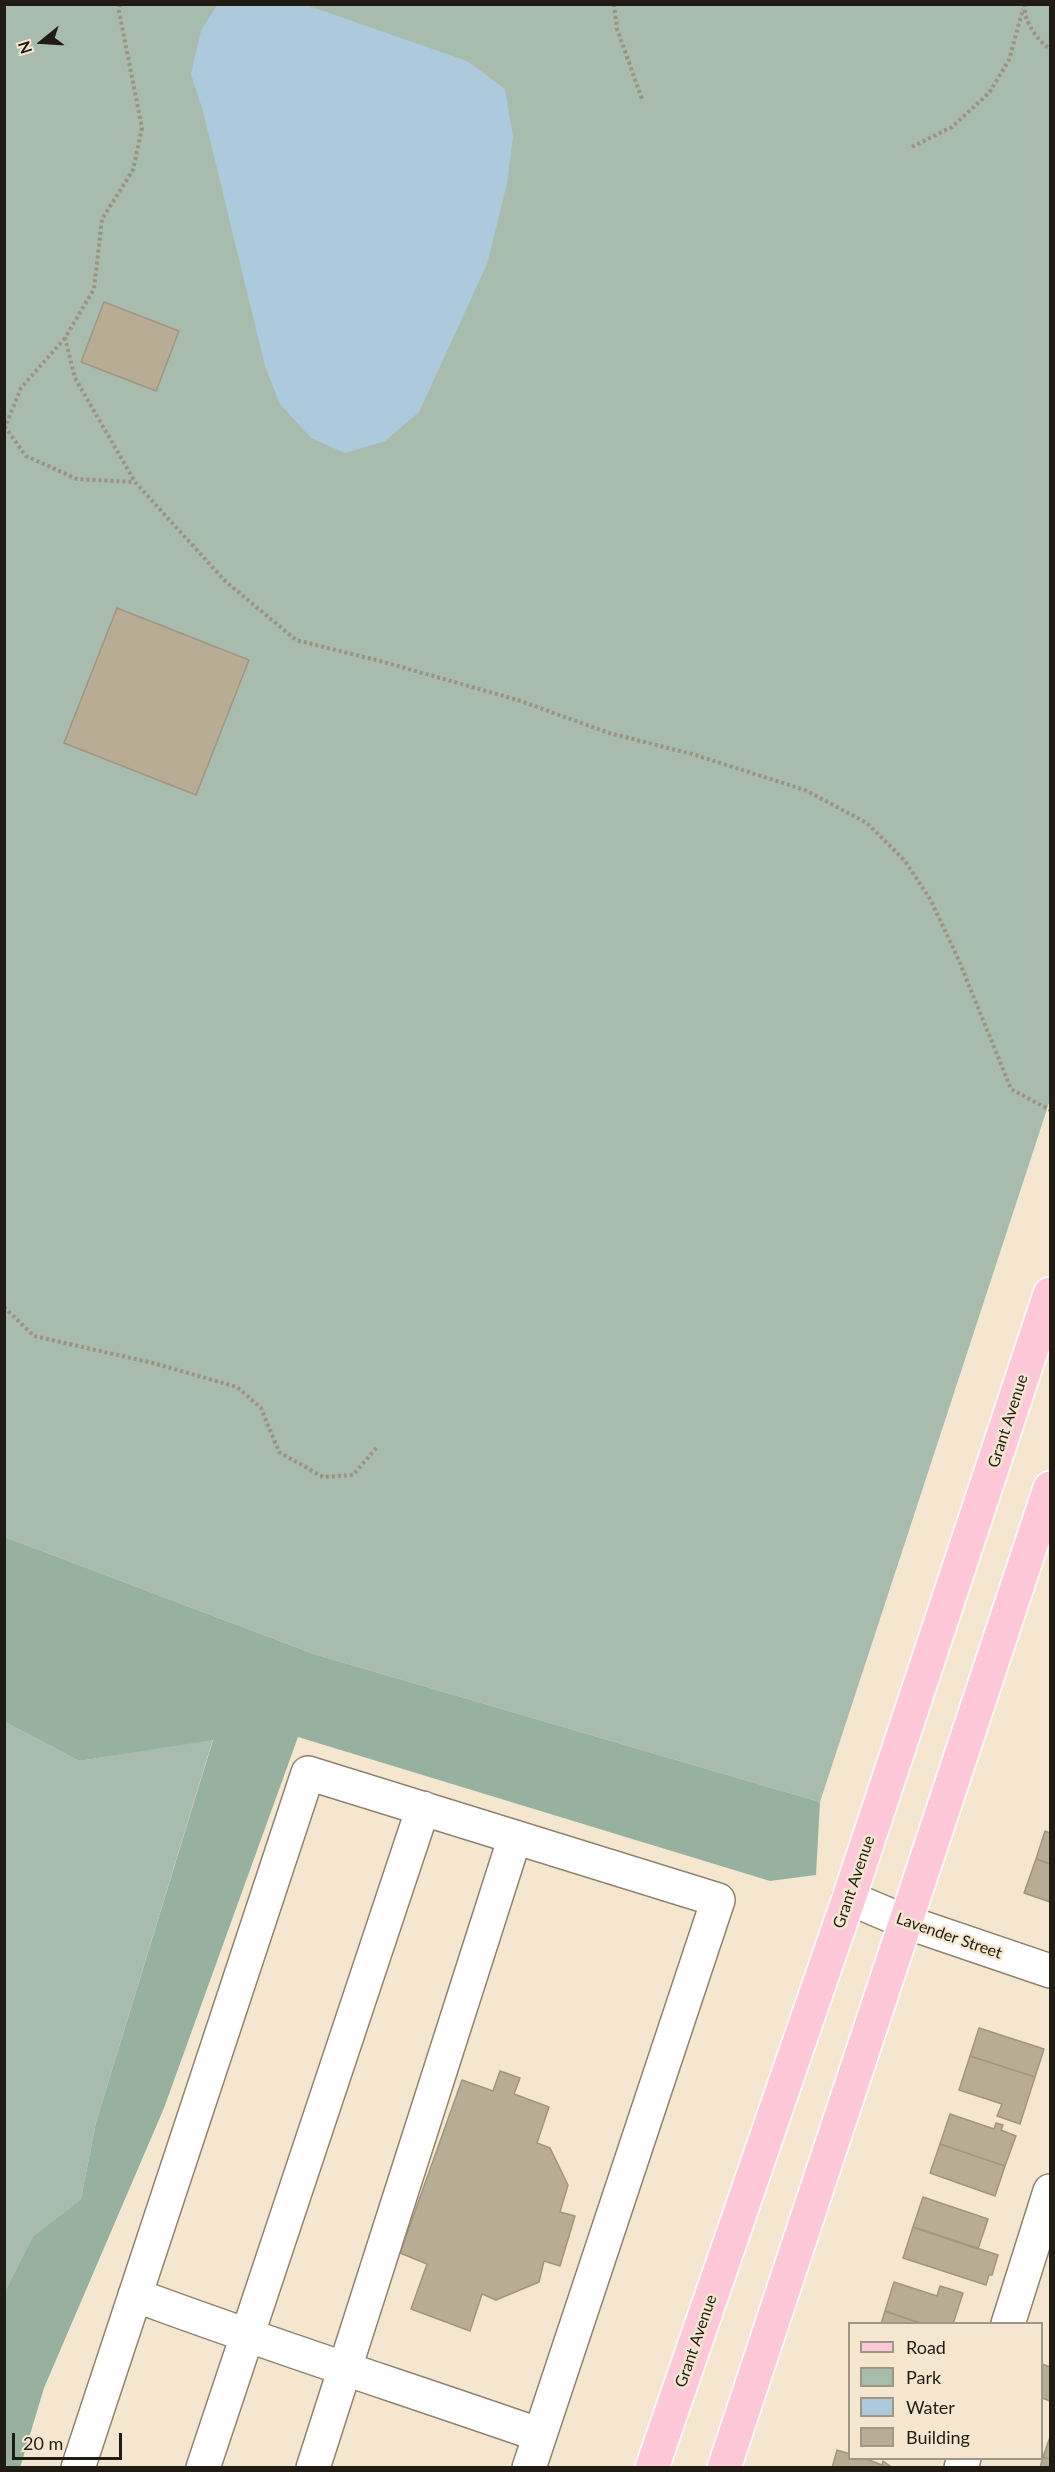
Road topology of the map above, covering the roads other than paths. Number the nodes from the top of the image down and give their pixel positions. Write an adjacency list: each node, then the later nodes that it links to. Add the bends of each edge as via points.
1 (1050, 1294): 5 (main road, Grant Avenue)
2 (1050, 1488): 6 (main road)
3 (423, 1808): 4 (street); 9 (street, via 308,1773); 11 (street)
4 (515, 1837): 12 (street); 13 (street, via 718,1900)
5 (849, 1898): 6 (street, Lavender Street); 18 (main road, Grant Avenue)
6 (906, 1922): 7 (street, Lavender Street); 19 (main road)
7 (1050, 1971)
8 (1050, 2191): 10 (street)
9 (135, 2295): 11 (street); 14 (street)
10 (1009, 2322)
11 (246, 2337): 12 (street); 15 (street)
12 (345, 2368): 13 (street); 16 (street)
13 (540, 2435): 17 (street)
14 (78, 2468)
15 (202, 2468)
16 (313, 2468)
17 (529, 2468)
18 (652, 2468)
19 (724, 2468)

